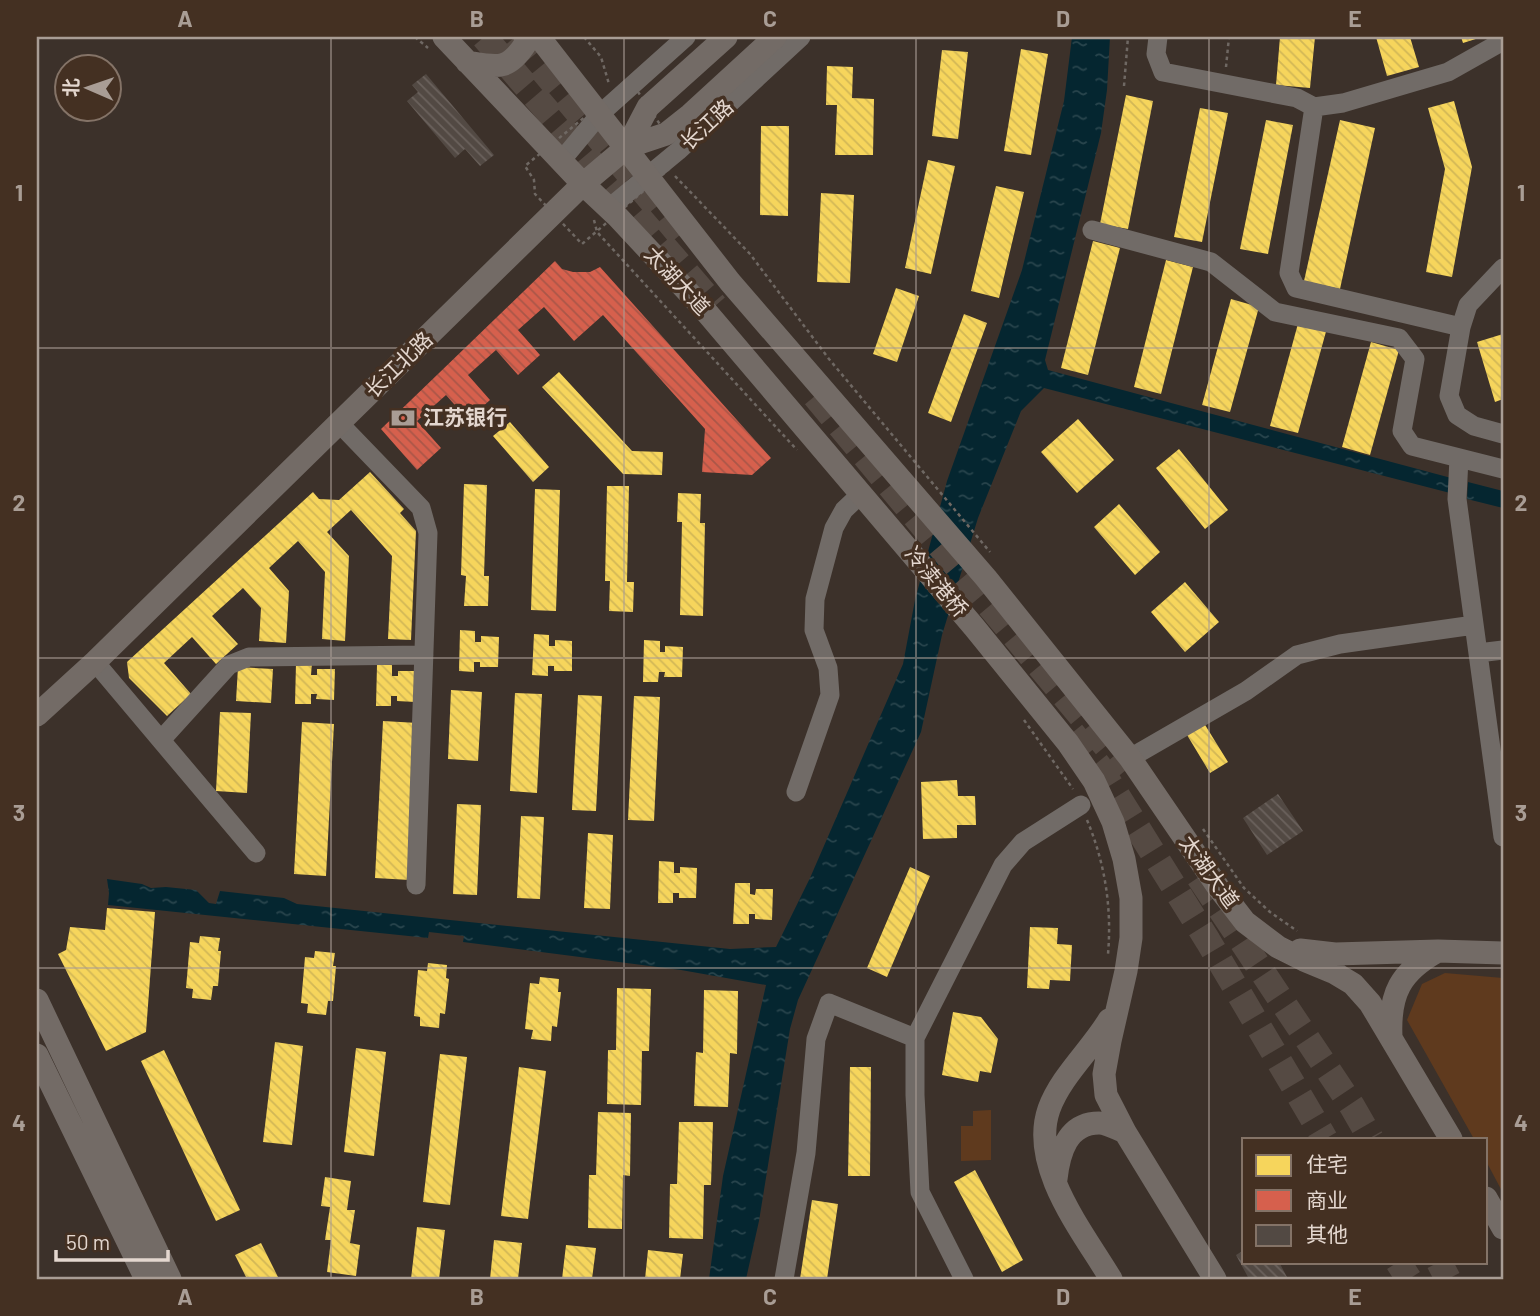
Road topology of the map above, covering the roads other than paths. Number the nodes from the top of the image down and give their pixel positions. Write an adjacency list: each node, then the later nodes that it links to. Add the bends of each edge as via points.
1 (444, 37): 10 (main road, 太湖大道)
2 (525, 37): 10 (main road, via 515,60 498,67)
3 (539, 37): 13 (main road, 太湖大道)
4 (686, 37): 13 (street)
5 (726, 37): 11 (main road); 14 (main road, via 648,107)
6 (775, 37): 11 (main road, 长江北路)
7 (801, 37): 16 (street, 长江路)
8 (1158, 37): 12 (street, via 1156,54 1163,72 1297,98)
9 (1503, 41): 12 (street, via 1448,72)
10 (467, 62): 15 (main road, 太湖大道)
11 (748, 62): 14 (main road, 长江北路, via 666,134)
12 (1314, 107): 23 (street, via 1289,273 1296,288)
13 (600, 114): 14 (main road, 太湖大道); 15 (street)
14 (627, 147): 16 (main road, 太湖大道); 17 (main road, 长江北路)
15 (561, 161): 17 (main road, 太湖大道)
16 (655, 171): 18 (street, 长江路); 21 (main road, 太湖大道)
17 (583, 184): 18 (main road, 太湖大道); 24 (main road, 长江北路)
18 (601, 214): 22 (main road, 太湖大道)
19 (1093, 230): 26 (street, via 1211,262 1275,312 1399,338 1415,359 1402,431 1412,446)
20 (1503, 268): 23 (street, via 1468,304)
21 (730, 282): 22 (main road, via 715,284); 29 (main road, 太湖大道)
22 (703, 308): 28 (main road, 太湖大道)
23 (1461, 327): 25 (street, via 1449,396 1457,415 1474,426)
24 (339, 423): 35 (street, via 421,508 428,533); 36 (main road, 长江北路)
25 (1503, 434)
26 (1459, 458): 27 (street); 32 (street, via 1457,499)
27 (1503, 469)
28 (861, 494): 30 (main road, 太湖大道); 41 (street, via 834,528 816,598 814,630 828,668 830,695)
29 (912, 494): 31 (main road, 冷渎港桥)
30 (898, 537): 50 (main road, 冷渎港桥, via 1094,780 1124,859 1131,898 1131,938)
31 (986, 578): 39 (main road, 太湖大道)
32 (1474, 625): 34 (street); 39 (street, via 1297,655 1246,691)
33 (1503, 650): 34 (street)
34 (1478, 653): 40 (street)
35 (424, 655): 38 (street, via 249,657 229,665); 45 (street)
36 (95, 662): 37 (main road, 长江北路); 38 (street)
37 (37, 715)
38 (161, 740): 44 (street)
39 (1130, 758): 46 (main road, 太湖大道, via 1245,922)
40 (1498, 770): 43 (street)
41 (796, 792)
42 (1081, 805): 51 (street, via 1023,842 1003,865)
43 (1503, 837)
44 (256, 853)
45 (416, 885)
46 (1278, 947): 47 (main road, via 1335,954); 52 (main road, 太湖大道, via 1353,984)
47 (1438, 951): 48 (main road); 52 (main road, via 1416,963 1402,979 1390,1016)
48 (1503, 953)
49 (37, 1000): 60 (main road)
50 (1117, 1006): 54 (main road, via 1104,1074 1106,1095); 56 (main road, via 1049,1109 1044,1137)
51 (915, 1038): 61 (street, via 829,1003 816,1039 806,1153); 62 (street, via 920,1192)
52 (1391, 1038): 55 (main road, 太湖大道)
53 (37, 1055): 59 (main road)
54 (1125, 1132): 56 (main road, via 1098,1123 1077,1130 1059,1155); 64 (main road)
55 (1450, 1138)
56 (1055, 1185): 63 (main road)
57 (1488, 1202): 58 (main road)
58 (1503, 1228)
59 (146, 1279)
60 (170, 1279)
61 (784, 1279)
62 (964, 1279)
63 (1111, 1279)
64 (1215, 1279)

